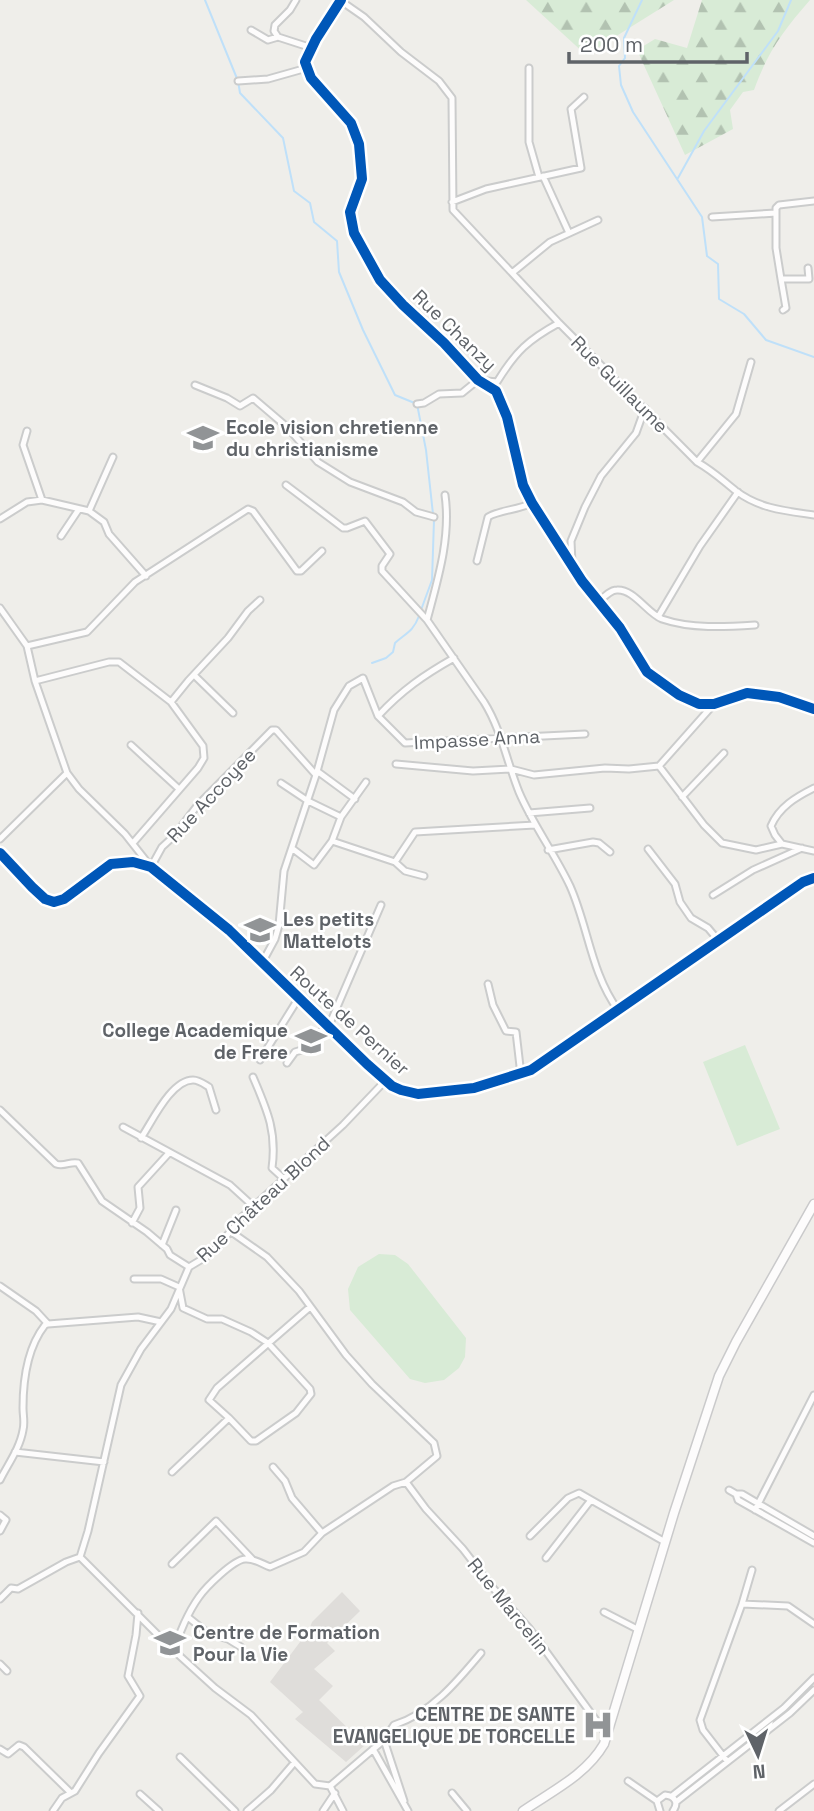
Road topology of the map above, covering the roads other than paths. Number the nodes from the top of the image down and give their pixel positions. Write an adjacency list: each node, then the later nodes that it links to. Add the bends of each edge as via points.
1 (296, 0): 4 (street, via 275,25)
2 (341, 1): 5 (street); 12 (street, via 439,81 452,98)
3 (251, 30): 4 (street, via 268,40)
4 (278, 37): 5 (street)
5 (312, 48): 6 (street)
6 (307, 68): 8 (street, via 268,79); 23 (street, Rue Chanzy, via 351,122 359,144 362,178 349,212 354,233 380,280)
7 (529, 68): 10 (street, via 529,142)
8 (238, 80)
9 (584, 97): 10 (street, via 571,108 581,168)
10 (541, 177): 12 (street); 16 (street)
11 (814, 201): 13 (street, via 779,205)
12 (452, 202): 18 (street, Rue Guillaume, via 453,210)
13 (776, 213): 14 (street); 19 (street)
14 (712, 217)
15 (598, 220): 16 (street)
16 (569, 233): 18 (street, via 550,242)
17 (807, 268): 19 (street, via 809,279)
18 (512, 273): 21 (street, Rue Guillaume)
19 (781, 278): 20 (street)
20 (783, 310)
21 (559, 323): 23 (street, via 530,339 497,382); 26 (street, Rue Guillaume)
22 (751, 362): 29 (street, via 736,414)
23 (478, 380): 25 (street, via 462,393 439,394); 34 (street, Rue Chanzy, via 496,391 507,416 523,485)
24 (195, 385): 39 (street, via 240,406 253,398 318,462 350,482)
25 (417, 404)
26 (645, 408): 29 (street, Rue Guillaume); 44 (street, via 636,433 601,476 585,507 571,541)
27 (27, 431): 33 (street, via 23,445)
28 (113, 457): 37 (street)
29 (697, 462): 31 (street, Rue Guillaume, via 718,473)
30 (286, 485): 50 (street, via 343,528 365,521 390,554 382,571)
31 (738, 492): 38 (street, Rue Guillaume, via 764,506); 49 (street)
32 (445, 495): 50 (street, via 444,547)
33 (42, 500): 36 (street); 40 (street, via 27,502)
34 (532, 503): 43 (street, via 488,517); 44 (street, Rue Chanzy)
35 (814, 507): 38 (street)
36 (79, 509): 37 (street); 41 (street)
37 (89, 511): 45 (street, via 104,522 108,534)
38 (813, 514)
39 (434, 517)
40 (0, 519)
41 (61, 536)
42 (322, 551): 45 (street, via 299,572 248,509)
43 (477, 561)
44 (572, 563): 47 (street, Rue Chanzy)
45 (146, 576): 52 (street, via 87,632)
46 (260, 600): 54 (street)
47 (600, 602): 49 (street, via 620,589); 57 (street, Rue Chanzy, via 648,672 679,695 699,704)
48 (0, 607): 52 (street)
49 (658, 617): 51 (street, via 718,627)
50 (427, 620): 53 (street)
51 (755, 625)
52 (27, 646): 55 (street)
53 (454, 658): 60 (street, via 400,692); 62 (street, via 492,714)
54 (194, 674): 56 (street); 59 (street)
55 (35, 681): 56 (street, via 119,662); 68 (street)
56 (171, 702): 73 (street, via 203,746 204,758)
57 (714, 704): 58 (street, via 747,693 779,697); 66 (street)
58 (814, 709)
59 (233, 713)
60 (378, 716): 62 (street, Impasse Anna, via 405,743); 69 (street, Impasse Anna, via 363,678 349,686 334,710)
61 (585, 733): 62 (street, Impasse Anna)
62 (500, 737): 67 (street)
63 (131, 745): 73 (street)
64 (724, 753): 74 (street)
65 (396, 764): 67 (street, via 473,771)
66 (659, 766): 67 (street, via 534,775); 74 (street)
67 (511, 769): 78 (street)
68 (67, 773): 81 (street); 83 (street)
69 (317, 773): 75 (street); 76 (street); 93 (street, Rue Accoyee, via 272,730 197,806)
70 (366, 782): 75 (street)
71 (281, 783): 76 (street)
72 (814, 788): 84 (street, via 775,816 772,826)
73 (179, 789): 83 (street)
74 (682, 797): 84 (street, via 722,843 756,850)
75 (355, 799): 79 (street)
76 (308, 801): 79 (street); 86 (street)
77 (590, 808): 78 (street)
78 (529, 813): 80 (street)
79 (341, 817): 82 (street)
80 (535, 825): 88 (street); 92 (street, via 415,832)
81 (0, 839)
82 (332, 841): 86 (street, via 314,865); 92 (street)
83 (133, 843): 93 (street)
84 (782, 844): 85 (street)
85 (802, 848): 89 (street); 96 (street)
86 (293, 849): 99 (street, via 283,879 279,925)
87 (648, 849): 98 (street, via 675,884 691,918)
88 (548, 850): 90 (street, via 593,842); 102 (street, via 570,886 594,962)
89 (814, 850)
90 (610, 852)
91 (0, 853): 93 (street, via 38,893 54,902 111,864 133,862)
92 (396, 862): 94 (street, via 405,871)
93 (151, 867): 99 (street, Route de Pernier, via 229,930)
94 (424, 876)
95 (814, 878): 98 (street, Route de Pernier)
96 (713, 895)
97 (381, 905): 103 (street)
98 (718, 940): 102 (street, Route de Pernier)
99 (262, 964): 101 (street, Route de Pernier)
100 (488, 984): 106 (street, via 506,1031 516,1032)
101 (298, 999): 103 (street, Route de Pernier); 104 (street)
102 (618, 1010): 106 (street, Route de Pernier)
103 (327, 1027): 105 (street); 108 (street, Route de Pernier)
104 (260, 1060)
105 (287, 1063)
106 (521, 1075): 108 (street, Route de Pernier, via 474,1088 418,1094)
107 (253, 1077): 114 (street, via 272,1123 272,1168)
108 (386, 1080): 114 (street, Rue Château Blond)
109 (0, 1110): 118 (street, via 56,1164 78,1163 102,1201)
110 (216, 1110): 112 (street, via 209,1087 187,1081 164,1100)
111 (123, 1127): 112 (street)
112 (141, 1138): 113 (street)
113 (169, 1153): 116 (street, via 230,1185); 118 (street, via 138,1187 140,1208)
114 (283, 1178): 116 (street, Rue Château Blond)
115 (814, 1204): 147 (street, via 719,1377)
116 (253, 1206): 119 (street, Rue Château Blond)
117 (176, 1210): 120 (street)
118 (132, 1223): 120 (street)
119 (230, 1231): 121 (street, Rue Château Blond, via 209,1255); 125 (street, via 267,1257)
120 (162, 1245): 121 (street)
121 (189, 1267): 124 (street, Rue Château Blond)
122 (134, 1279): 124 (street, via 161,1279)
123 (0, 1286): 127 (street)
124 (179, 1287): 126 (street, Rue Château Blond); 128 (street, via 183,1308 222,1320)
125 (310, 1307): 128 (street); 136 (street, via 372,1384 434,1443 437,1456)
126 (161, 1322): 127 (street, via 138,1317); 132 (street, Rue Château Blond, via 121,1385)
127 (48, 1324): 131 (street, via 33,1339 29,1352 24,1430)
128 (268, 1343): 130 (street, via 209,1400); 130 (street, via 310,1394 296,1413 256,1441)
129 (814, 1395): 140 (street)
130 (229, 1418): 134 (street)
131 (15, 1452): 132 (street); 135 (street)
132 (104, 1462): 149 (street, Rue Château Blond)
133 (273, 1467): 144 (street, via 292,1498)
134 (172, 1472)
135 (0, 1480)
136 (406, 1482): 144 (street); 170 (street, Rue Marcelin, via 529,1628)
137 (729, 1490): 138 (street)
138 (736, 1494): 140 (street); 141 (street)
139 (591, 1500): 145 (street, via 576,1493); 147 (street); 150 (street)
140 (758, 1503): 141 (street); 146 (street)
141 (755, 1510): 148 (street)
142 (0, 1515): 143 (street, via 6,1520)
143 (0, 1531)
144 (323, 1533): 151 (street, via 304,1552 281,1564 270,1567)
145 (530, 1536)
146 (814, 1536)
147 (665, 1542): 162 (street)
148 (814, 1544)
149 (80, 1557): 155 (street, via 18,1589); 159 (street)
150 (546, 1558)
151 (252, 1559): 152 (street, via 216,1521); 160 (street, via 233,1563 200,1596)
152 (172, 1564)
153 (752, 1570): 157 (street)
154 (0, 1585): 155 (street)
155 (11, 1587): 156 (street)
156 (0, 1599)
157 (742, 1604): 161 (street, via 788,1606); 174 (street, via 700,1720)
158 (604, 1612): 162 (street)
159 (138, 1613): 164 (street); 181 (street, via 128,1675 140,1696)
160 (189, 1618): 163 (street, via 209,1634); 164 (street)
161 (814, 1624)
162 (639, 1630): 170 (street)
163 (241, 1647)
164 (175, 1651): 177 (street, via 251,1715)
165 (481, 1653): 171 (street, via 442,1696 412,1719 394,1725)
166 (0, 1664): 167 (street)
167 (7, 1671)
168 (814, 1678): 174 (street, via 784,1708)
169 (814, 1690): 176 (street)
170 (606, 1734): 196 (street, via 586,1767)
171 (384, 1740): 173 (street); 188 (street)
172 (0, 1749): 181 (street, via 8,1754 19,1745 24,1747)
173 (373, 1749): 180 (street); 188 (street)
174 (722, 1755): 176 (street); 185 (street)
175 (180, 1757): 191 (street)
176 (727, 1761): 187 (street)
177 (294, 1763): 180 (street, via 315,1784); 192 (street)
178 (628, 1782): 186 (street)
179 (814, 1784): 199 (street)
180 (330, 1786): 182 (street)
181 (71, 1793): 189 (street)
182 (335, 1793): 193 (street); 194 (street)
183 (452, 1793): 195 (street)
184 (140, 1794): 190 (street)
185 (672, 1796): 186 (street); 187 (street)
186 (657, 1801): 197 (street)
187 (676, 1802): 198 (street)
188 (407, 1809)
189 (53, 1811)
190 (159, 1811)
191 (235, 1811)
192 (247, 1811)
193 (323, 1811)
194 (343, 1811)
195 (467, 1811)
196 (523, 1811)
197 (659, 1811)
198 (673, 1811)
199 (779, 1811)

